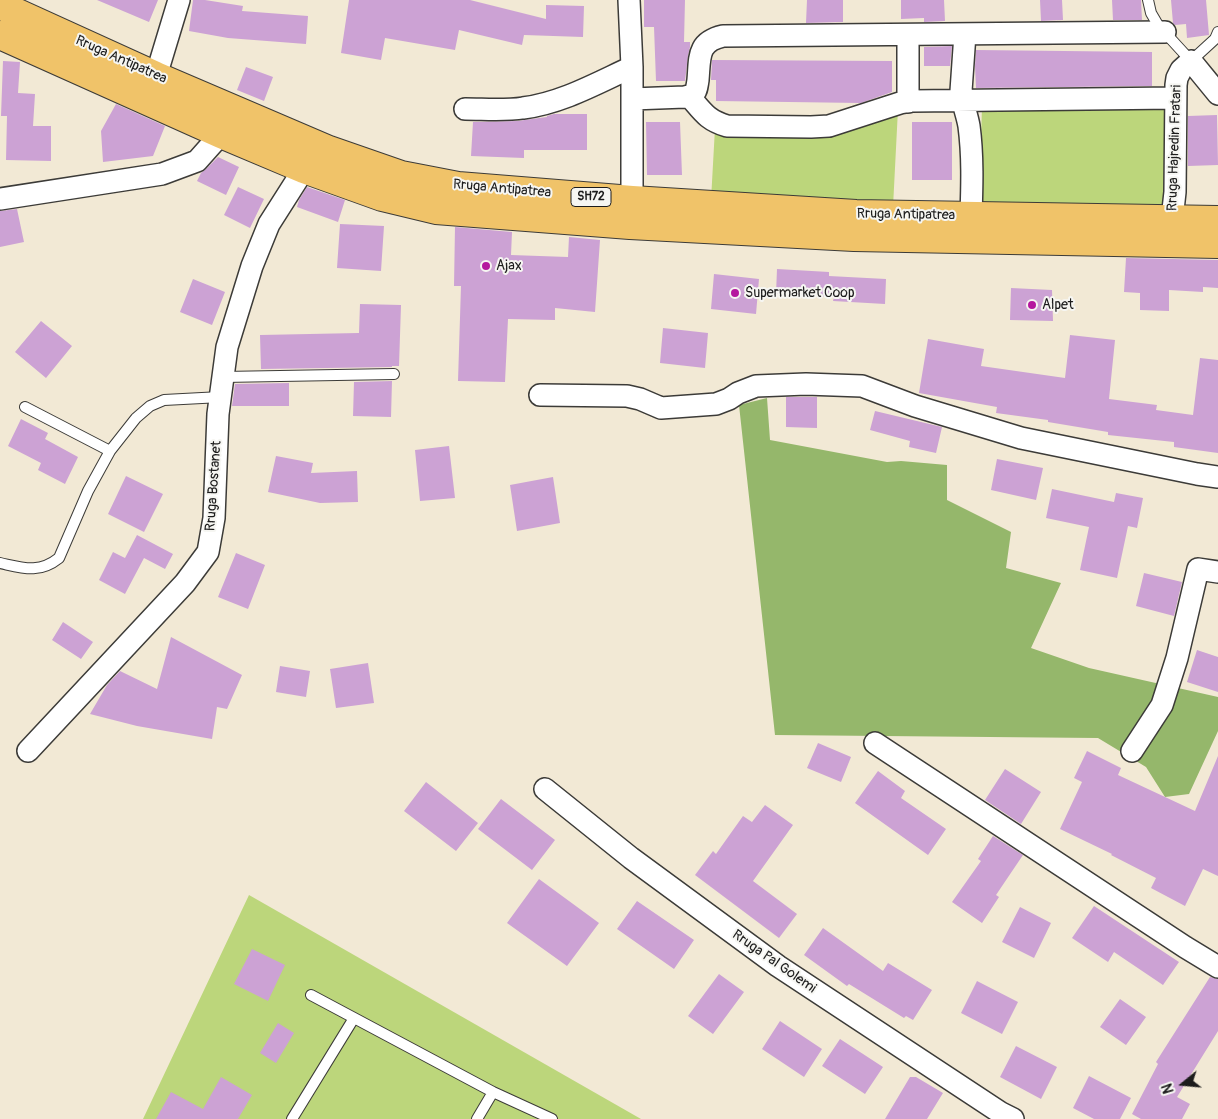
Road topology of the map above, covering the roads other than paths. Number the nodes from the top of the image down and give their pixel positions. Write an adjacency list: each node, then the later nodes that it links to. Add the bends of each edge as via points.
1 (179, 0): 12 (street)
2 (629, 0): 11 (street)
3 (1148, 0): 5 (lane, via 1151,13)
4 (0, 5): 12 (main road, Rruga Antipatrea / SH72)
5 (1165, 32): 8 (street); 10 (lane)
6 (1218, 32): 10 (lane, Rruga Hajredin Fratari, via 1215,39)
7 (908, 34): 8 (street); 14 (street, via 713,38 701,53 697,89); 18 (street)
8 (965, 34): 17 (street)
9 (0, 35): 12 (main road, Rruga Antipatrea / SH72)
10 (1191, 61): 13 (street); 15 (street, Rruga Hajredin Fratari, via 1177,78)
11 (632, 67): 16 (street); 19 (street, via 566,97 540,105)
12 (151, 88): 20 (main road, Rruga Antipatrea / SH72); 23 (main road, Rruga Antipatrea / SH72, via 400,175 458,186)
13 (1218, 94)
14 (690, 97): 16 (street); 18 (street, via 707,117 727,126 829,126)
15 (1175, 98): 17 (street); 25 (street, Rruga Hajredin Fratari)
16 (632, 99): 23 (street)
17 (962, 100): 18 (street); 24 (street, via 969,128)
18 (908, 102)
19 (465, 109)
20 (221, 134): 21 (main road, Rruga Antipatrea / SH72); 22 (street, via 197,161 162,174)
21 (304, 169): 27 (main road, Rruga Antipatrea / SH72, via 382,197 436,210 854,237); 29 (street, Rruga Bostanet, via 270,224 252,266 228,348)
22 (0, 199)
23 (632, 200): 24 (main road, Rruga Antipatrea / SH72, via 856,214)
24 (971, 216): 25 (main road, Rruga Antipatrea / SH72)
25 (1172, 219): 26 (main road, Rruga Antipatrea / SH72)
26 (1218, 220)
27 (1218, 244)
28 (394, 374): 29 (lane)
29 (222, 387): 32 (lane, via 150,406); 37 (street, Rruga Bostanet, via 214,518 208,552 185,583)
30 (540, 395): 33 (street, via 626,396 661,408 716,404 756,386 862,386 915,406 1022,438)
31 (25, 407): 32 (lane)
32 (110, 451): 34 (lane, via 88,491 59,558 40,569)
33 (1218, 477)
34 (0, 563)
35 (1218, 572): 38 (street, via 1198,569 1162,705)
36 (875, 743): 40 (street)
37 (28, 751)
38 (1132, 751)
39 (546, 789): 47 (street, Rruga Pal Golemi, via 631,858 778,966)
40 (1218, 967)
41 (311, 995): 42 (lane)
42 (354, 1018): 43 (lane); 44 (lane)
43 (493, 1092): 45 (lane); 46 (lane)
44 (292, 1119)
45 (478, 1119)
46 (552, 1119)
47 (1013, 1119)

